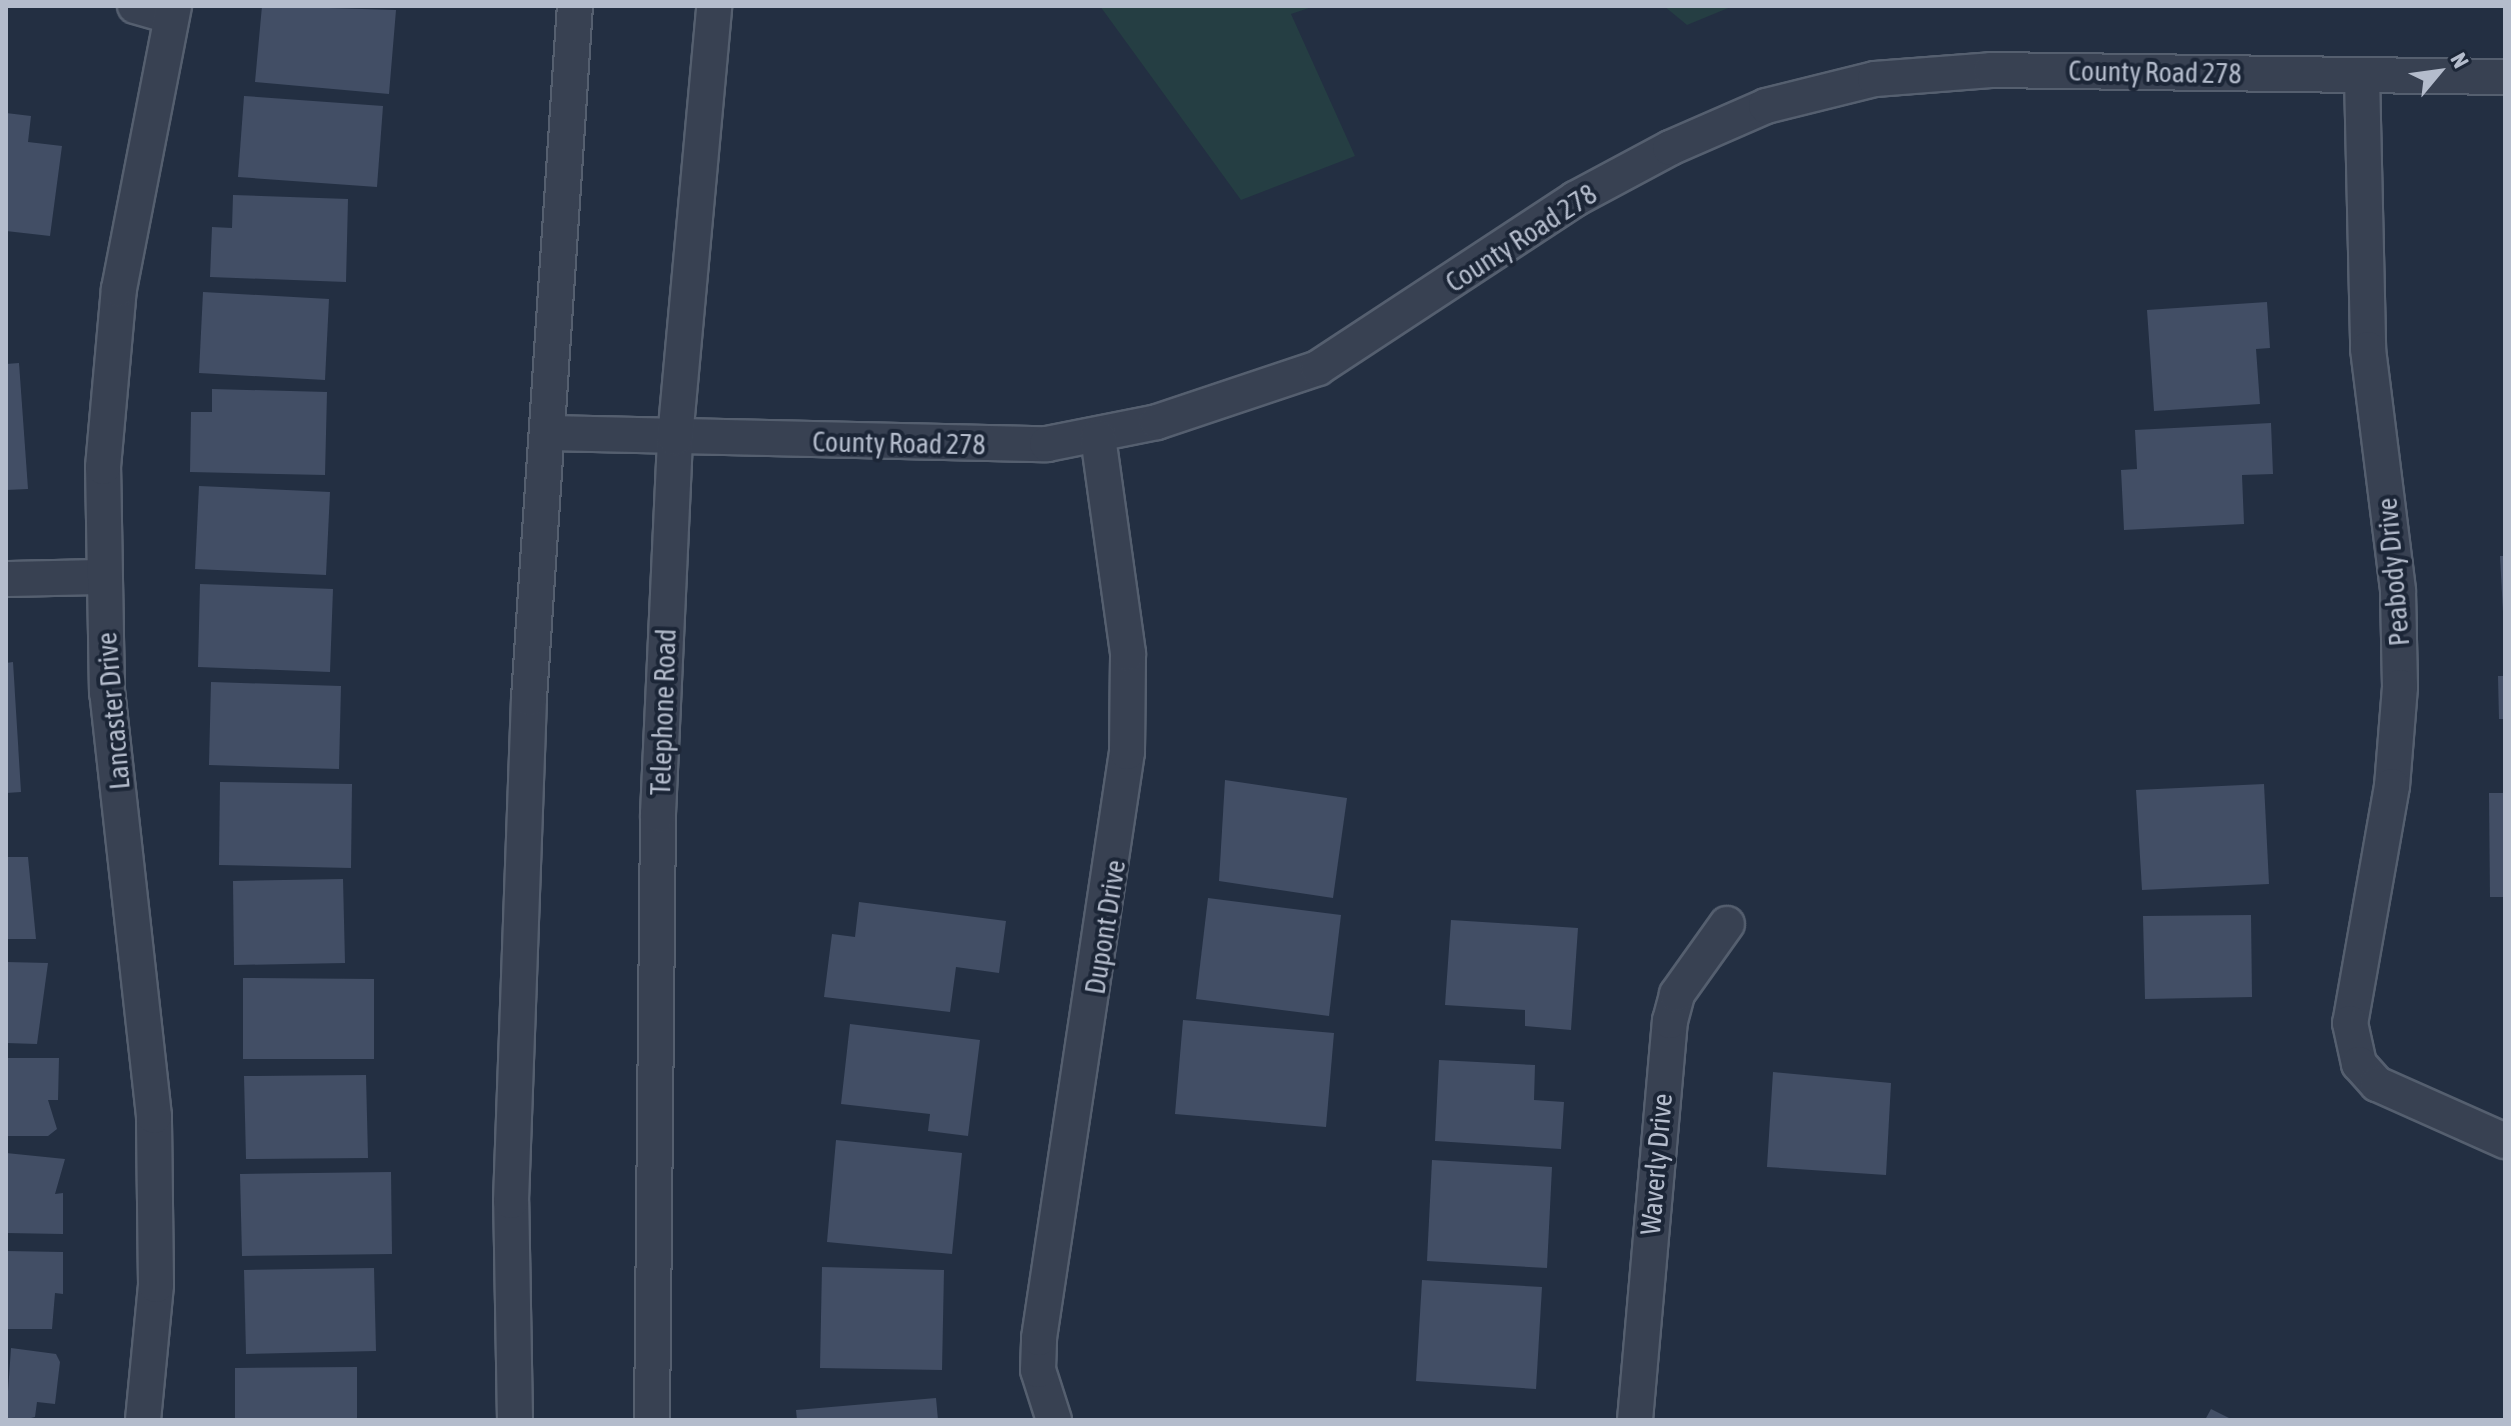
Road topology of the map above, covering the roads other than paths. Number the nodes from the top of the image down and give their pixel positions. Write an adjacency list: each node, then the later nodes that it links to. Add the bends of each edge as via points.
1 (135, 6): 4 (street)
2 (575, 6): 7 (street)
3 (714, 6): 9 (street, Telephone Road)
4 (173, 11): 10 (street, Lancaster Drive, via 119,289 103,467)
5 (2362, 76): 6 (street, County Road 278); 8 (street, County Road 278, via 1932,72 1766,106 1598,186 1318,368 1221,405); 13 (street, Peabody Drive, via 2368,349 2401,662 2392,786 2351,1001 2359,1064 2400,1100)
6 (2505, 77)
7 (549, 433): 9 (street, County Road 278); 16 (street, via 526,777 511,1201)
8 (1098, 437): 9 (street, County Road 278, via 986,445); 14 (street, Dupont Drive, via 1128,653 1127,752 1039,1338)
9 (675, 438): 17 (street, Telephone Road, via 658,814)
10 (104, 577): 11 (street); 15 (street, Lancaster Drive, via 107,693 154,1116 156,1285)
11 (6, 579)
12 (1727, 924): 18 (street, Waverly Drive, via 1677,994 1670,1021)
13 (2505, 1141)
14 (1052, 1417)
15 (143, 1420)
16 (515, 1420)
17 (652, 1420)
18 (1635, 1420)

